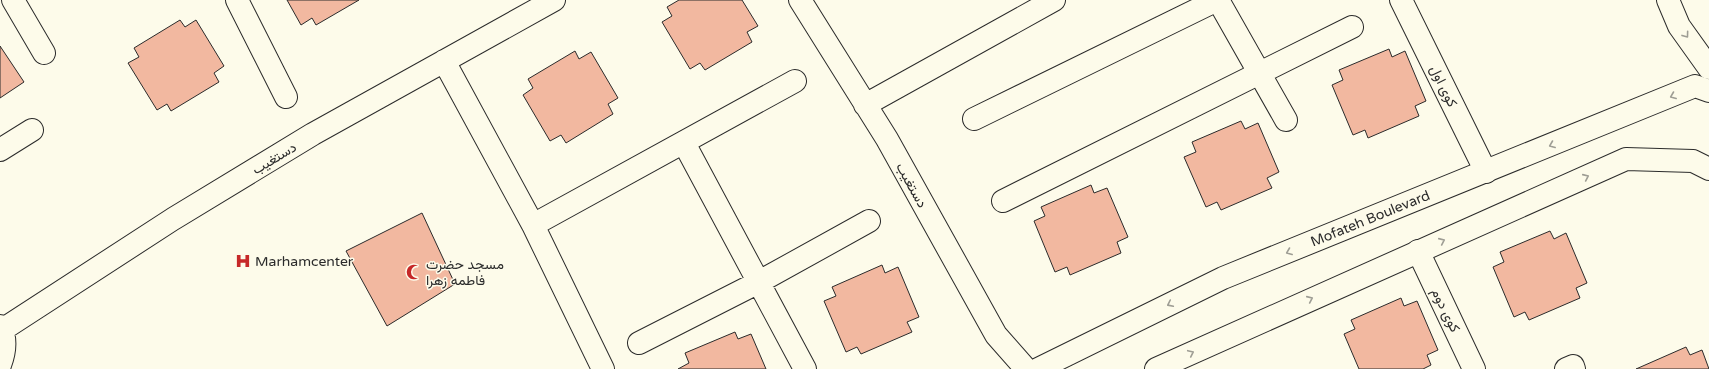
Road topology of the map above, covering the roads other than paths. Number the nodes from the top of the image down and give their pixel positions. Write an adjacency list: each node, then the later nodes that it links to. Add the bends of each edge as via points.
1 (13, 0): 10 (street)
2 (237, 0): 16 (street)
3 (554, 0): 11 (street, دستغیب)
4 (800, 0): 17 (street, دستغیب)
5 (1218, 0): 13 (street); 18 (street)
6 (1401, 0): 24 (street, کوی اول)
7 (1668, 0): 12 (street, one-way to 12, via 1679,26)
8 (1048, 1): 17 (street)
9 (1352, 27): 13 (street)
10 (44, 53)
11 (444, 61): 27 (street); 30 (street, دستغیب, via 337,120 186,211)
12 (1709, 68)
13 (1259, 72): 19 (street); 25 (street)
14 (795, 81): 21 (street)
15 (1709, 91): 24 (street, Mofateh Boulevard, one-way to 24, via 1696,86)
16 (286, 97)
17 (865, 105): 36 (street, دستغیب, via 887,139 996,335)
18 (974, 119)
19 (1286, 120)
20 (32, 130): 22 (street)
21 (684, 143): 27 (street); 29 (street)
22 (0, 150)
23 (1709, 169): 28 (street, one-way to 23, via 1626,159 1693,161)
24 (1486, 172): 37 (street, Mofateh Boulevard, one-way to 37, via 1223,278)
25 (1003, 201)
26 (869, 221): 29 (street)
27 (533, 225): 34 (street)
28 (1418, 252): 38 (street, one-way to 28); 39 (street, کوی دوم)
29 (759, 282): 31 (street); 35 (street)
30 (1, 328): 32 (street, via 5,341)
31 (639, 343)
32 (0, 365): 33 (street)
33 (3, 369)
34 (604, 369)
35 (805, 369)
36 (1026, 369)
37 (1038, 369)
38 (1156, 369)
39 (1474, 369)
40 (1566, 369): 41 (street, via 1572,366)
41 (1574, 369)

